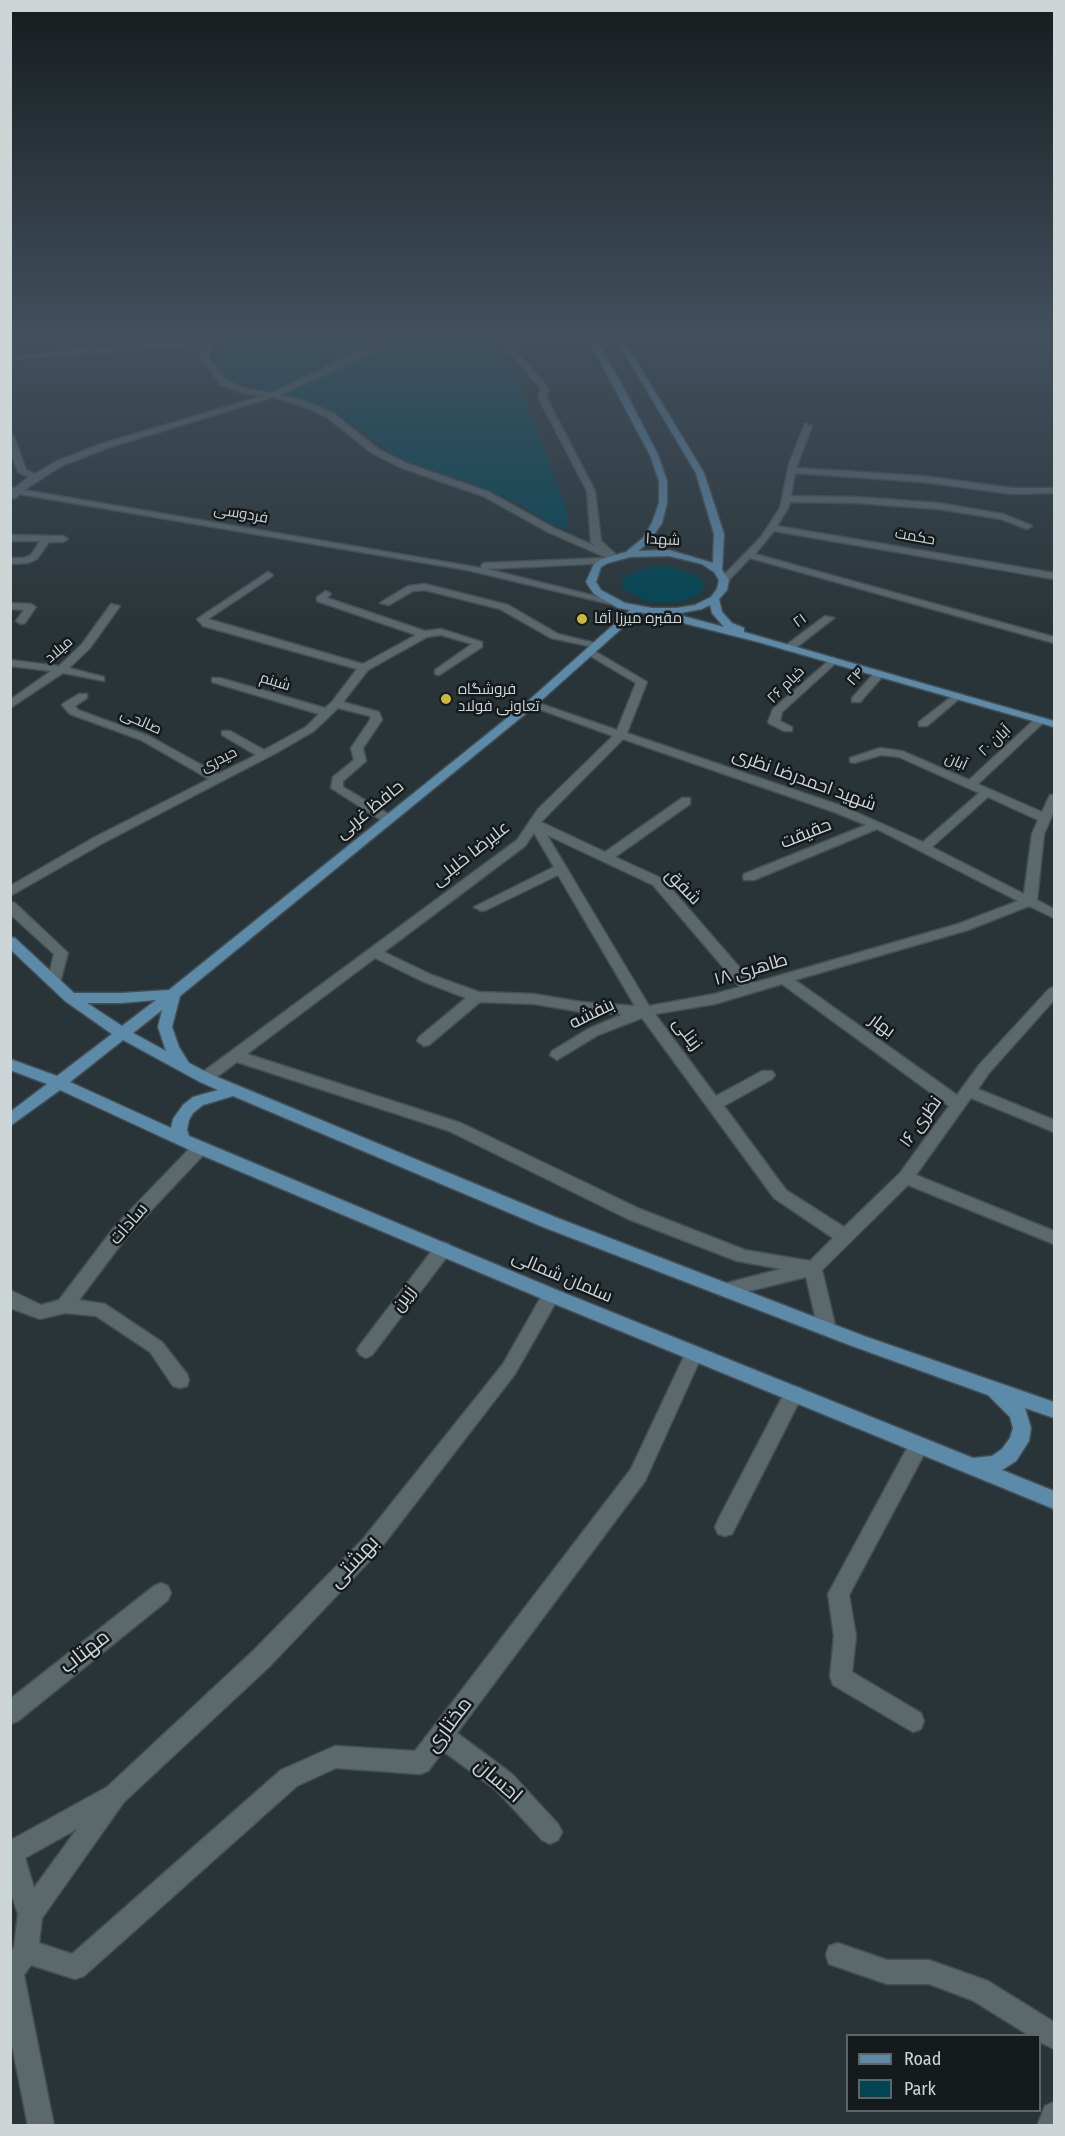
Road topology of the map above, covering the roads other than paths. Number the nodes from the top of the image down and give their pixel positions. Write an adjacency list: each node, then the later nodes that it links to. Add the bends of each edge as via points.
1 (10, 436): 9 (street, via 22,472)
2 (135, 437): 9 (street, via 58,464)
3 (357, 437): 20 (street, via 405,466 486,494)
4 (563, 437): 20 (street, via 591,491 596,542)
5 (645, 437): 18 (main road, via 663,481 663,503 646,540)
6 (680, 437): 23 (main road, via 700,473 719,534)
7 (804, 437): 8 (street)
8 (792, 470): 10 (street, via 923,478 1012,491); 12 (street)
9 (36, 477): 11 (street)
10 (1054, 491)
11 (13, 493): 22 (street, فردوسی)
12 (786, 499): 13 (street, via 938,506 1003,517); 14 (street)
13 (1027, 526)
14 (771, 528): 19 (street); 25 (street, حکمت)
15 (10, 538): 16 (street)
16 (46, 539): 17 (street); 21 (street, via 34,557)
17 (63, 539)
18 (629, 554): 20 (main road, شهدا); 23 (main road, شهدا, via 679,555 705,562)
19 (749, 555): 26 (street); 39 (street)
20 (610, 559): 22 (street); 29 (main road, via 597,566 591,582)
21 (10, 561)
22 (467, 567): 29 (street)
23 (717, 570): 26 (main road)
24 (268, 575): 44 (street, via 202,619 207,624)
25 (1054, 576)
26 (724, 580): 28 (main road)
27 (326, 594): 37 (street, via 320,599)
28 (714, 599): 34 (main road, via 698,607); 38 (main road, via 717,613 728,625)
29 (610, 602): 33 (main road)
30 (385, 603): 40 (street, via 418,586 504,607 555,636)
31 (10, 606): 36 (street, via 31,607)
32 (115, 606): 45 (street, میلاد, via 86,646)
33 (636, 609): 34 (main road); 40 (main road, حافظ غربی)
34 (652, 612): 38 (main road)
35 (829, 618): 41 (street, ۲۱)
36 (21, 621)
37 (424, 634): 44 (street, حیدری); 46 (street, via 441,632 477,642)
38 (762, 640): 41 (main road)
39 (1054, 640)
40 (594, 648): 54 (main road, حافظ غربی); 62 (street, علیرضا خلیلی, via 642,682)
41 (789, 648): 42 (main road)
42 (833, 660): 47 (main road); 60 (street, خیام ۲۶, via 777,711 774,722)
43 (10, 663): 45 (street)
44 (364, 668): 53 (street, حیدری)
45 (61, 669): 48 (street); 55 (street, میلاد)
46 (439, 672)
47 (879, 674): 51 (main road); 52 (street, ۲۴)
48 (100, 679)
49 (216, 680): 56 (street, شبنم)
50 (83, 696): 65 (street, صالحی, via 68,705 74,712 145,738)
51 (957, 696): 57 (main road); 58 (street)
52 (856, 700)
53 (336, 704): 56 (street, حیدری); 71 (street, via 375,714 376,720 357,748 360,761 337,780 337,788)
54 (531, 704): 62 (street, شهید احمدرضا نظری); 71 (main road, حافظ غربی)
55 (10, 705)
56 (325, 712): 63 (street, حیدری, via 310,729)
57 (1040, 720): 59 (main road); 66 (street, آبان ۲۰)
58 (923, 724)
59 (1054, 724)
60 (788, 729)
61 (226, 733): 63 (street)
62 (621, 735): 72 (street, علیرضا خلیلی, via 542,812); 73 (street, شهید احمدرضا نظری)
63 (264, 755): 65 (street, حیدری)
64 (854, 760): 66 (street, آبان, via 880,751 902,754)
65 (217, 778): 78 (street, حیدری)
66 (970, 785): 67 (street, آبان)
67 (987, 792): 70 (street, آبان); 74 (street)
68 (1054, 798): 70 (street)
69 (686, 801): 75 (street)
70 (1044, 818): 79 (street, via 1038,834)
71 (388, 819): 89 (main road, حافظ غربی)
72 (535, 824): 75 (street, شفق); 76 (street, زینلی); 84 (street, علیرضا خلیلی, via 521,843)
73 (877, 825): 74 (street, شهید احمدرضا نظری); 77 (street, حقیقت)
74 (924, 847): 79 (street, شهید احمدرضا نظری)
75 (606, 857): 87 (street, شفق, via 658,882)
76 (561, 869): 81 (street); 92 (street, زینلی)
77 (749, 877)
78 (10, 892)
79 (1030, 901): 82 (street, شهید احمدرضا نظری); 85 (street, طاهری ۱۸, via 963,927)
80 (10, 906): 86 (street, via 61,953)
81 (481, 907)
82 (1054, 914)
83 (10, 941): 86 (main road)
84 (373, 952): 90 (street, طاهری ۱۸); 96 (street, علیرضا خلیلی)
85 (784, 980): 87 (street, طاهری ۱۸); 105 (street, بهار)
86 (54, 983): 91 (main road)
87 (750, 989): 92 (street, طاهری ۱۸)
88 (1054, 992): 103 (street, نظری ۱۶)
89 (174, 994): 91 (main road); 93 (main road, حافظ غربی); 98 (main road, via 165,1027)
90 (477, 997): 92 (street, طاهری ۱۸); 94 (street)
91 (70, 998): 93 (main road)
92 (645, 1011): 95 (street, بنفشه, via 593,1032); 104 (street, زینلی)
93 (123, 1034): 98 (main road); 101 (main road, حافظ غربی)
94 (424, 1041)
95 (557, 1055)
96 (234, 1056): 100 (street, علیرضا خلیلی); 114 (street, via 455,1127 634,1214 743,1256)
97 (10, 1064): 101 (main road, سلمان شمالی)
98 (185, 1068): 100 (main road)
99 (767, 1075): 104 (street)
100 (205, 1078): 102 (main road)
101 (57, 1082): 106 (main road, حافظ غربی); 108 (main road, سلمان شمالی)
102 (235, 1090): 108 (main road, via 198,1101 188,1109 179,1130); 115 (main road, via 538,1217)
103 (969, 1091): 105 (street, نظری ۱۶); 107 (street)
104 (714, 1104): 111 (street, زینلی, via 780,1194)
105 (958, 1104): 110 (street, نظری ۱۶)
106 (10, 1121)
107 (1054, 1126)
108 (183, 1140): 109 (main road, سلمان شمالی)
109 (200, 1148): 113 (main road, سلمان شمالی); 118 (street, سادات, via 122,1230)
110 (906, 1177): 111 (street, نظری ۱۶); 112 (street)
111 (844, 1236): 114 (street, نظری ۱۶)
112 (1054, 1238)
113 (443, 1249): 116 (main road, سلمان شمالی); 120 (street, زرین)
114 (813, 1268): 115 (street); 119 (street)
115 (725, 1290): 119 (main road)
116 (550, 1295): 121 (main road, سلمان شمالی); 134 (street, بهشتی, via 509,1370 370,1546 262,1658)
117 (10, 1297): 118 (street, via 40,1312)
118 (64, 1306): 122 (street, via 99,1309 120,1321 156,1347)
119 (827, 1329): 123 (main road)
120 (366, 1350)
121 (693, 1353): 124 (main road, سلمان شمالی); 133 (street, مختاری, via 638,1475)
122 (180, 1380)
123 (984, 1385): 125 (main road); 127 (main road, via 1018,1413 1022,1428 1019,1442 1009,1455 995,1464)
124 (794, 1394): 126 (main road, سلمان شمالی); 129 (street)
125 (1054, 1410)
126 (919, 1445): 127 (main road, سلمان شمالی); 132 (street, via 838,1594 845,1636 841,1677)
127 (972, 1467): 128 (main road, سلمان شمالی)
128 (1054, 1500)
129 (725, 1527)
130 (161, 1593): 131 (street, مهتاب)
131 (10, 1713)
132 (913, 1721)
133 (441, 1736): 135 (street, احسان, via 504,1782); 138 (street, مختاری, via 420,1763 335,1757 289,1778 75,1967)
134 (116, 1794): 136 (street); 137 (street)
135 (550, 1832)
136 (11, 1850): 137 (street)
137 (30, 1914): 138 (street)
138 (26, 1951): 140 (street)
139 (838, 1955): 141 (street, via 887,1972 929,1972 979,1990)
140 (11, 1972): 143 (street)
141 (1054, 2036)
142 (1054, 2115): 144 (street)
143 (41, 2126)
144 (1050, 2126)

